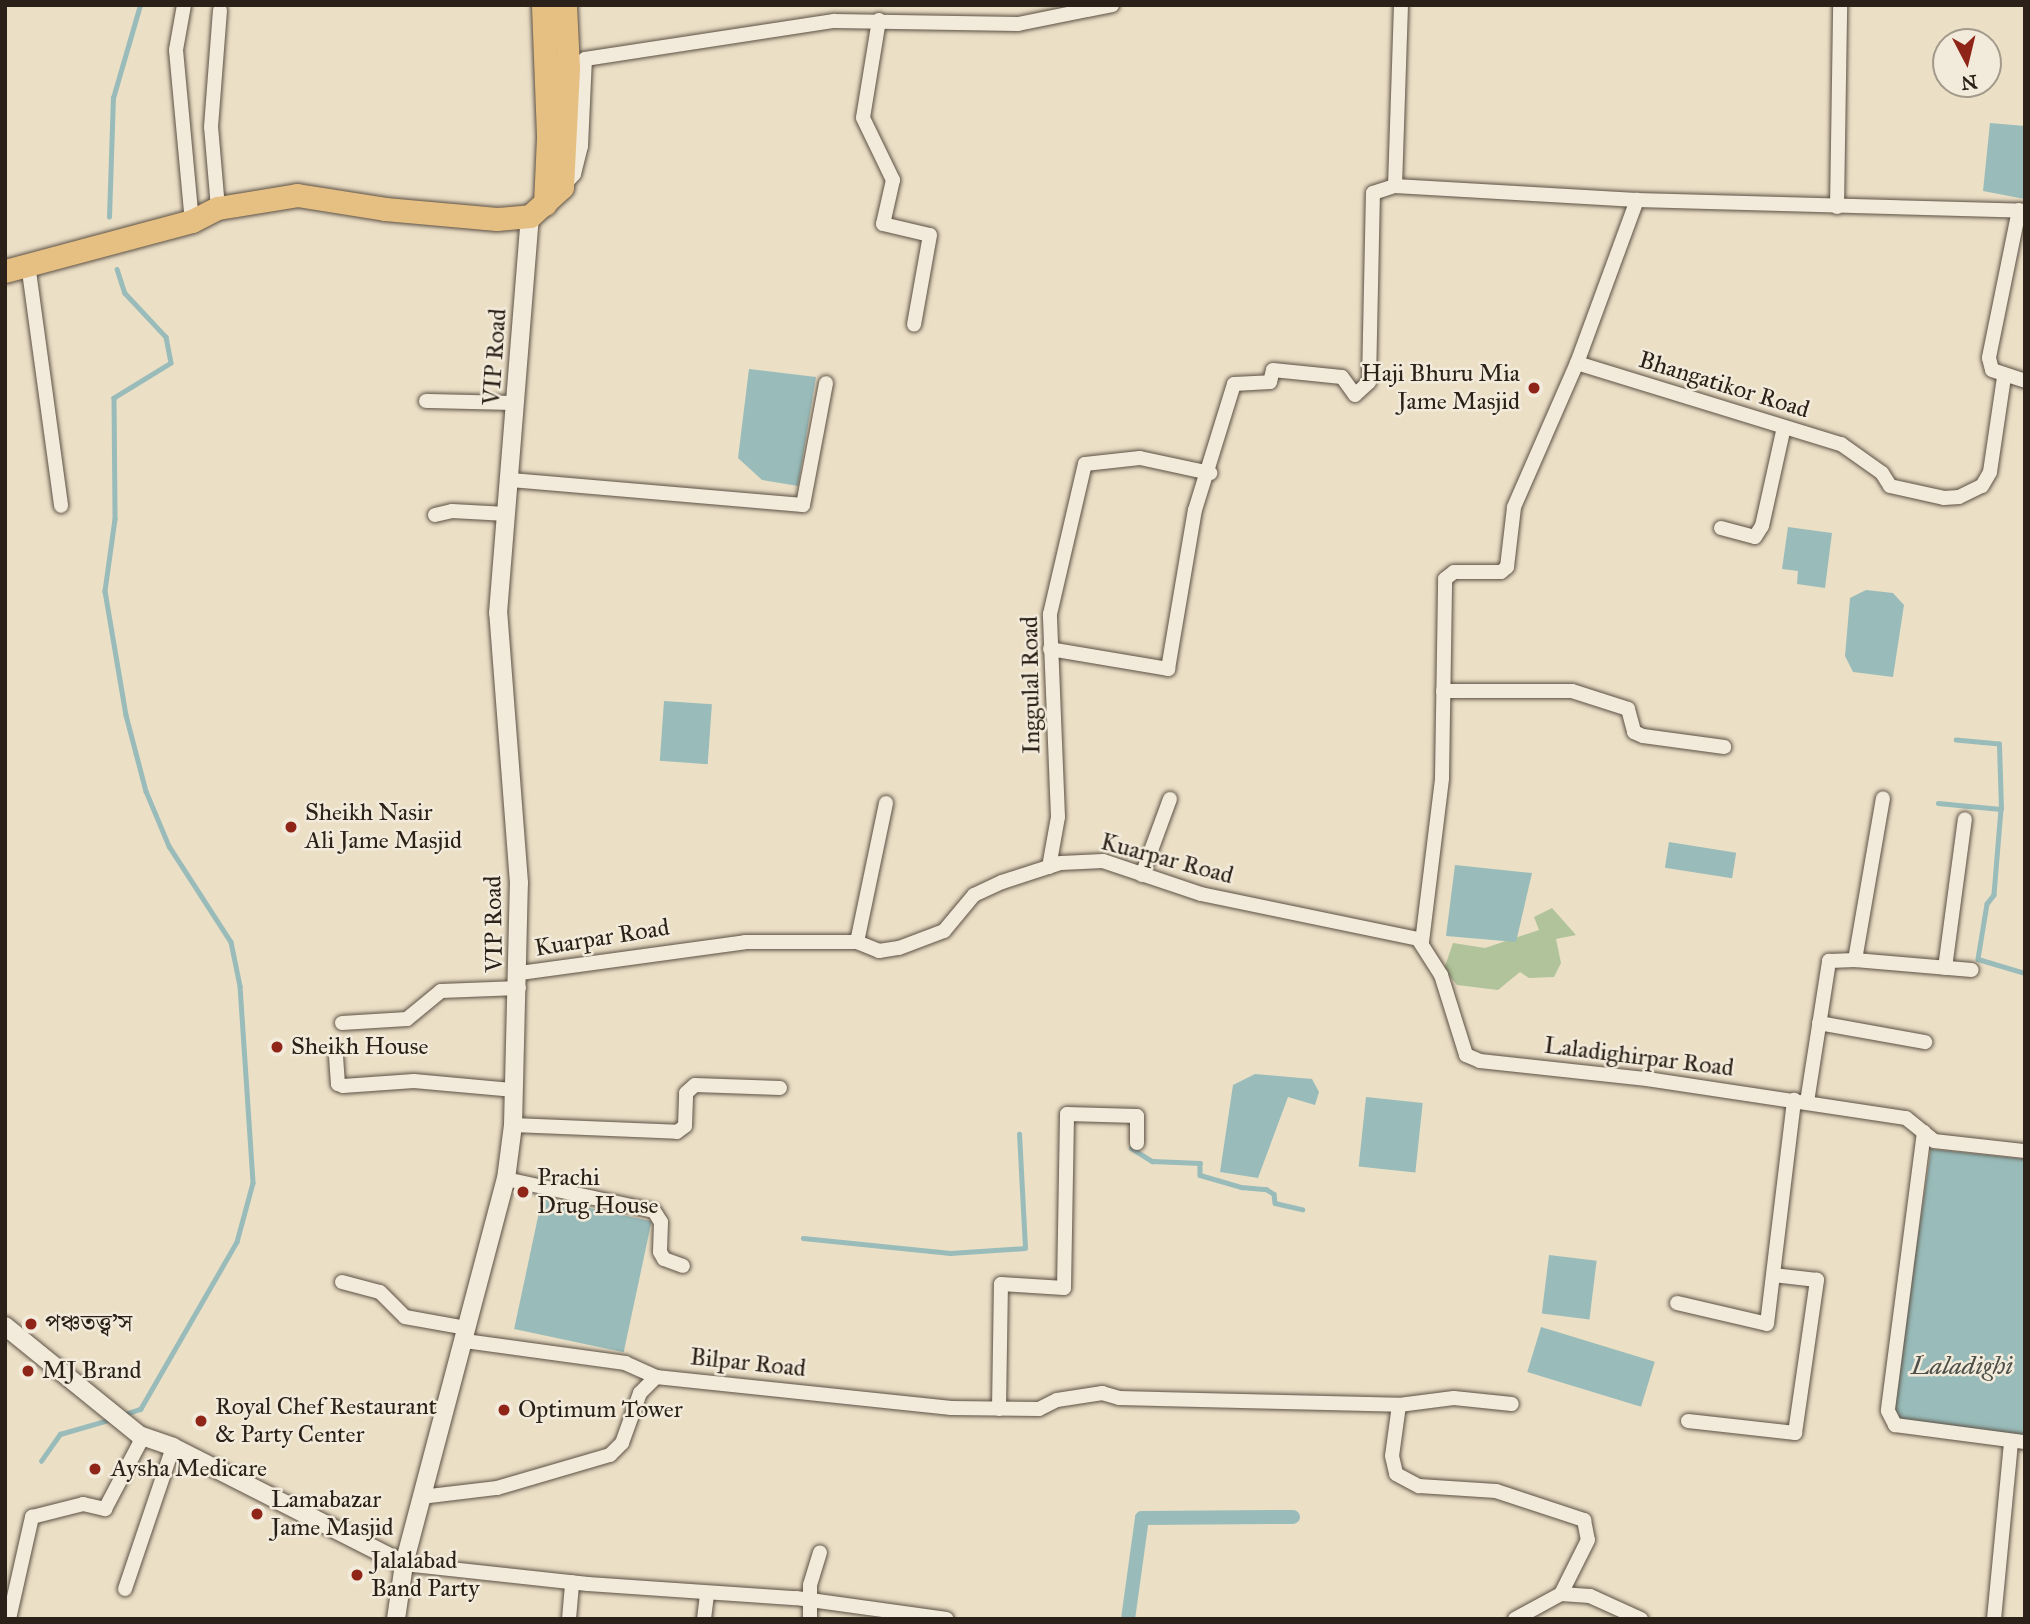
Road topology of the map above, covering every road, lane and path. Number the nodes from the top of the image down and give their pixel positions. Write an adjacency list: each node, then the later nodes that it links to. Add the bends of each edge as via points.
1 (184, 5): 17 (street, via 176,50)
2 (543, 5): 15 (main road, via 548,138)
3 (565, 5): 11 (main road, via 568,67)
4 (1112, 5): 8 (street, via 1018,24)
5 (1401, 5): 10 (street)
6 (1840, 5): 13 (street)
7 (220, 10): 14 (street, via 211,127)
8 (911, 12): 9 (street)
9 (879, 20): 11 (street, via 834,21 585,59 581,146 574,174); 20 (street, via 863,118 893,180 883,224 930,235)
10 (1395, 186): 12 (street); 28 (street, via 1373,193 1369,382 1355,395 1342,377 1273,370 1269,382 1234,384)
11 (562, 187): 15 (main road)
12 (1637, 200): 13 (street); 21 (street)
13 (1837, 207): 16 (street)
14 (218, 208): 15 (main road, via 297,195 497,219); 17 (main road)
15 (538, 210): 26 (street, VIP Road)
16 (2022, 210): 22 (street, via 1989,358 1992,370)
17 (192, 221): 18 (main road)
18 (28, 264): 19 (main road); 30 (street)
19 (5, 271)
20 (914, 326)
21 (1577, 363): 27 (street, Bhangatikor Road); 35 (street, via 1514,507 1507,567 1501,572 1454,572 1445,579)
22 (2004, 377): 23 (street); 27 (street, Bhangatikor Road, via 1990,472 1982,486 1969,493 1944,498 1890,486 1882,473 1841,444)
23 (2025, 381)
24 (826, 383): 29 (street, via 803,505)
25 (426, 401): 26 (street)
26 (516, 403): 29 (street, VIP Road)
27 (1784, 427): 33 (street, via 1762,526 1755,537)
28 (1210, 473): 34 (street, Inggulal Road, via 1140,458 1085,464 1050,614); 34 (street, via 1195,510 1168,669)
29 (511, 480): 31 (street, VIP Road)
30 (61, 506)
31 (507, 514): 32 (street, via 452,511); 48 (street, VIP Road, via 498,645 516,823)
32 (435, 515)
33 (1721, 528)
34 (1050, 649): 41 (street, Inggulal Road, via 1058,817)
35 (1443, 691): 36 (street, via 1572,691 1628,709 1634,732 1643,736); 44 (street, via 1442,779)
36 (1724, 747)
37 (1884, 798): 45 (street)
38 (1170, 799): 42 (street)
39 (886, 803): 43 (street)
40 (1965, 819): 46 (street)
41 (1049, 867): 42 (street, Kuarpar Road, via 1089,860); 43 (street, Kuarpar Road, via 974,895 953,923 930,938 879,951)
42 (1142, 876): 44 (street, Kuarpar Road, via 1201,894)
43 (857, 942): 48 (street, Kuarpar Road, via 746,942)
44 (1422, 942): 55 (street, Laladighirpar Road, via 1448,993 1466,1055 1480,1061)
45 (1855, 960): 46 (street); 50 (street, via 1829,961)
46 (1945, 968): 47 (street)
47 (1972, 970)
48 (519, 981): 49 (street, Kuarpar Road, via 441,991 407,1019); 54 (street, VIP Road)
49 (342, 1023)
50 (1819, 1023): 51 (street); 55 (street)
51 (1925, 1042)
52 (336, 1056): 54 (street, via 338,1083 343,1086 414,1081)
53 (780, 1088): 56 (street, via 695,1085 686,1093 682,1130)
54 (512, 1090): 56 (street, VIP Road)
55 (1800, 1101): 57 (street, Laladighirpar Road, via 1906,1118); 62 (street)
56 (513, 1125): 60 (street, VIP Road)
57 (1924, 1132): 59 (street, Laladighirpar Road, via 1934,1141); 73 (street, via 1888,1411 1895,1425)
58 (1137, 1143): 70 (street, via 1137,1116 1067,1114 1064,1288 1001,1284)
59 (2025, 1151)
60 (506, 1179): 61 (street, via 653,1211 661,1222 660,1252 664,1259); 66 (street, VIP Road)
61 (683, 1266)
62 (1773, 1275): 64 (street, via 1767,1324); 71 (street, via 1817,1280 1795,1433)
63 (342, 1282): 66 (street, via 380,1292 405,1317)
64 (1677, 1303)
65 (5, 1326): 72 (street)
66 (466, 1334): 67 (street, via 625,1363); 75 (street, VIP Road)
67 (656, 1377): 70 (street, Bilpar Road); 75 (street, Bilpar Road, via 640,1393 622,1443 610,1455 497,1488)
68 (1512, 1404): 69 (street, Bilpar Road, via 1454,1398)
69 (1399, 1405): 70 (street, Bilpar Road, via 1119,1398 1102,1393 1057,1400 1039,1409); 81 (street, via 1392,1456 1396,1474 1419,1486 1496,1492 1584,1520 1587,1543)
70 (999, 1409)
71 (1688, 1421)
72 (141, 1436): 74 (street); 83 (street, via 105,1509 83,1504 32,1517)
73 (2018, 1442): 91 (street)
74 (173, 1447): 77 (street); 79 (street)
75 (421, 1497): 77 (street, VIP Road)
76 (820, 1553): 82 (street)
77 (404, 1564): 78 (street); 84 (street, VIP Road)
78 (572, 1582): 80 (street); 85 (street)
79 (125, 1589)
80 (707, 1593): 82 (street); 86 (street)
81 (1561, 1594): 89 (street); 90 (street, via 1590,1596)
82 (811, 1600): 87 (street); 88 (street)
83 (9, 1619)
84 (396, 1619)
85 (569, 1619)
86 (704, 1619)
87 (810, 1619)
88 (947, 1619)
89 (1515, 1619)
90 (1641, 1619)
91 (1994, 1619)

